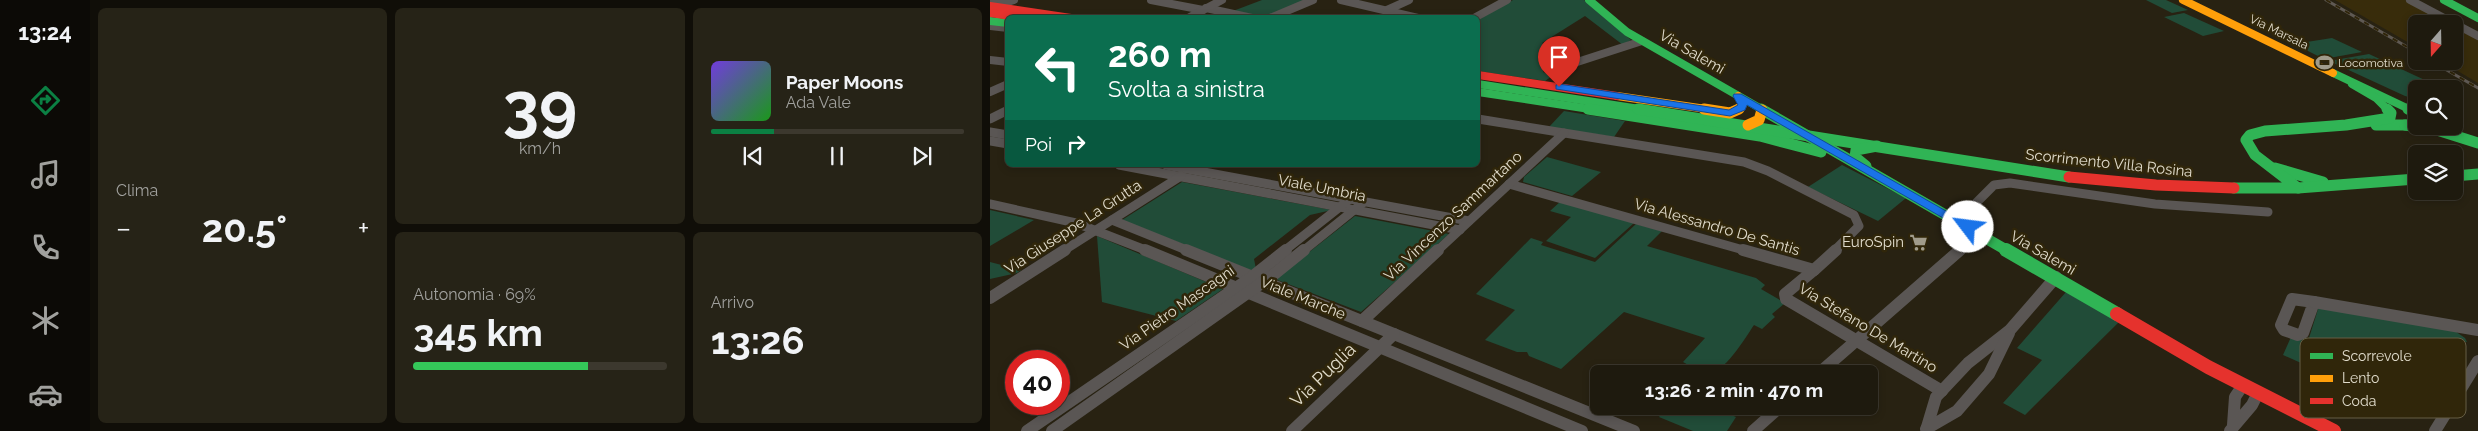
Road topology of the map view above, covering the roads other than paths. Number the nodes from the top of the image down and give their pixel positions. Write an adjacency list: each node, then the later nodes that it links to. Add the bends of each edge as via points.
1 (1014, 0): 12 (street)
2 (1151, 0): 14 (street)
3 (1222, 0): 14 (street)
4 (1312, 0): 21 (street)
5 (1341, 0): 15 (street)
6 (1409, 0): 15 (street)
7 (1507, 0): 23 (street)
8 (1589, 0): 30 (street, Via Salemi)
9 (2183, 0): 36 (street, Via Marsala)
10 (2410, 0): 29 (street)
11 (2444, 0): 24 (street)
12 (990, 2)
13 (990, 6): 18 (street)
14 (1204, 9): 19 (street); 20 (street)
15 (1387, 10): 22 (street)
16 (990, 13): 17 (street)
17 (1005, 15)
18 (1051, 15)
19 (1192, 15)
20 (1236, 15)
21 (1277, 15)
22 (1406, 15)
23 (1480, 15)
24 (2478, 18)
25 (990, 21): 26 (street)
26 (1005, 23)
27 (990, 26): 28 (street)
28 (1005, 28)
29 (2478, 36)
30 (1642, 41): 33 (street); 40 (street, Via Salemi)
31 (990, 60): 32 (street)
32 (1005, 62)
33 (1568, 65)
34 (1480, 75): 40 (street, via 1730,113 1742,108)
35 (1480, 84): 41 (street)
36 (2352, 84): 42 (street, Via Marsala); 50 (street, via 2387,107 2391,113)
37 (1005, 85): 38 (street)
38 (990, 92)
39 (1480, 92): 44 (street)
40 (1738, 96): 43 (street, Via Salemi)
41 (1572, 97): 44 (street); 51 (street, Scorrimento Villa Rosina)
42 (2408, 109)
43 (1762, 110): 46 (street, Via Salemi); 51 (street, via 1759,120)
44 (1606, 111): 71 (street, via 1788,142)
45 (1005, 112): 47 (street)
46 (1776, 118): 55 (street, Via Salemi); 60 (street)
47 (990, 119)
48 (2408, 119): 50 (street)
49 (1480, 120): 54 (street, Via Alessandro De Santis)
50 (2386, 120): 52 (street)
51 (1748, 125): 55 (street, Scorrimento Villa Rosina)
52 (2346, 125): 53 (street); 69 (street, via 2256,133 2246,140 2249,150)
53 (2408, 125)
54 (1564, 133): 76 (street, Via Vincenzo Sammartano); 89 (street, Via Alessandro De Santis, via 1744,162 1854,215 1859,226 1856,231)
55 (1802, 134): 60 (street, Scorrimento Villa Rosina); 65 (street, Via Salemi)
56 (991, 135): 59 (street); 61 (street)
57 (2452, 135): 63 (street)
58 (2462, 135): 63 (street)
59 (1005, 136)
60 (1846, 140): 62 (street, Scorrimento Villa Rosina)
61 (1005, 142)
62 (1858, 142): 64 (street, Scorrimento Villa Rosina); 65 (street, via 1843,148)
63 (2478, 143)
64 (1879, 146): 75 (street, via 1860,148 1854,154); 79 (street, Scorrimento Villa Rosina, via 2121,183)
65 (1842, 156): 71 (street, Via Salemi)
66 (1140, 167): 70 (street, Viale Umbria)
67 (1173, 167): 70 (street, Viale Umbria)
68 (1204, 167): 70 (street, Via Giuseppe La Grutta)
69 (2271, 168): 77 (street); 78 (street, via 2291,178); 79 (street, via 2267,179)
70 (1191, 172): 81 (street, Viale Umbria); 82 (street, Viale Umbria); 86 (street, Via Giuseppe La Grutta)
71 (1869, 172): 75 (street, Via Salemi)
72 (2478, 174): 73 (street)
73 (2463, 175)
74 (2408, 180): 77 (street, Scorrimento Villa Rosina)
75 (1887, 181): 84 (street, Via Salemi)
76 (1509, 184): 85 (street, Via Vincenzo Sammartano); 89 (street, Via Alessandro De Santis)
77 (2340, 185): 78 (street, Scorrimento Villa Rosina)
78 (2298, 188): 79 (street, Scorrimento Villa Rosina)
79 (2246, 190)
80 (990, 204): 86 (street, via 1076,223)
81 (1356, 204): 82 (street, Viale Umbria); 85 (street, Viale Umbria); 87 (street, Viale Umbria); 92 (street, Via Pietro Mascagni)
82 (1340, 207): 90 (street, Via Pietro Mascagni)
83 (2268, 212): 84 (street, via 2155,204 2010,182 1994,185)
84 (1958, 221): 88 (street, Via Salemi)
85 (1469, 222): 87 (street, Via Vincenzo Sammartano)
86 (1104, 225): 90 (street, Viale Marche, via 1128,227); 93 (street, Viale Marche); 95 (street, Via Giuseppe La Grutta)
87 (1460, 230): 97 (street, Via Vincenzo Sammartano)
88 (1979, 233): 91 (street, Via Salemi); 101 (street)
89 (1814, 270): 101 (street, Via Stefano De Martino, via 1785,294 1786,299)
90 (1252, 277): 92 (street, Viale Marche); 93 (street, Via Pietro Mascagni)
91 (2056, 278): 98 (street); 110 (street, Via Salemi)
92 (1264, 281): 94 (street, Via Pietro Mascagni); 97 (street, Viale Marche)
93 (1236, 287): 94 (street, Viale Marche); 120 (street, Via Pietro Mascagni)
94 (1248, 292): 102 (street, Viale Marche); 121 (street, Via Pietro Mascagni)
95 (990, 298)
96 (2314, 302): 99 (street)
97 (1362, 321): 100 (street, Viale Marche)
98 (2010, 330): 111 (street, via 1968,363); 119 (street, via 1989,374 1957,411)
99 (2478, 330)
100 (1394, 334): 102 (street, Via Puglia); 103 (street, Viale Marche)
101 (1856, 340): 106 (street); 111 (street, Via Stefano De Martino)
102 (1379, 347): 107 (street, Viale Marche); 122 (street, Via Puglia)
103 (1456, 359): 105 (street, Viale Marche); 107 (street)
104 (2478, 361): 109 (street)
105 (1470, 365): 108 (street); 117 (street, Viale Marche)
106 (1828, 365)
107 (1442, 373): 108 (street, Viale Marche)
108 (1456, 379): 123 (street, Viale Marche)
109 (2466, 381)
110 (2243, 385): 112 (street, Via Salemi); 118 (street, via 2235,397)
111 (1942, 391): 119 (street, via 1936,398)
112 (2258, 393): 113 (street, Via Salemi); 118 (street)
113 (2300, 414)
114 (1771, 415): 125 (street)
115 (2308, 418): 126 (street, Via Salemi)
116 (2443, 418): 127 (street)
117 (1609, 427): 124 (street, Viale Marche)
118 (2232, 428)
119 (1928, 430)
120 (1027, 431)
121 (1052, 431)
122 (1292, 431)
123 (1582, 431)
124 (1634, 431)
125 (1753, 431)
126 (2334, 431)
127 (2435, 431)

